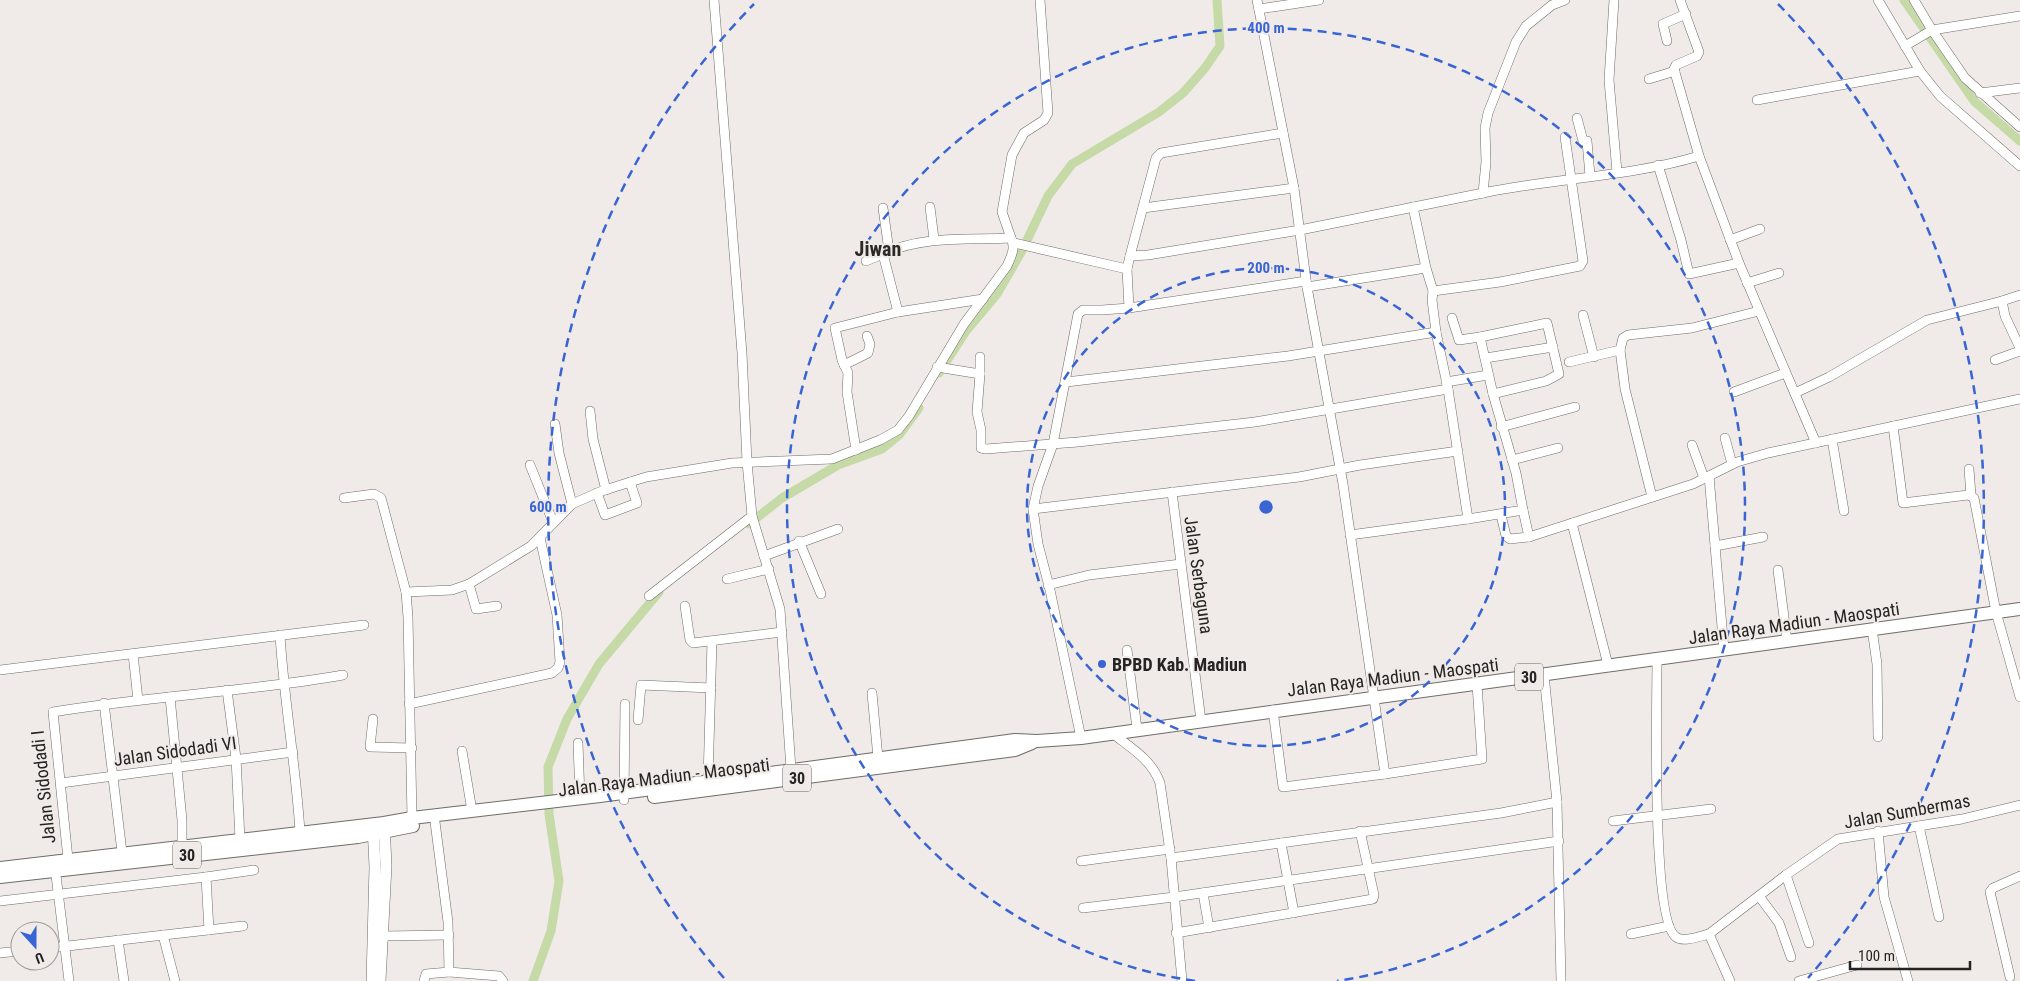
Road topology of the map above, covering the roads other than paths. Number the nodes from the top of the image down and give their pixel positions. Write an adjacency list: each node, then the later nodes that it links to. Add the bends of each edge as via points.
1 (714, 0): 98 (street, via 742,353)
2 (1040, 0): 41 (street, via 1048,113 1044,120 1024,133 1012,155 1002,212)
3 (1320, 0): 9 (street)
4 (1565, 0): 32 (street, via 1552,5 1526,26 1516,42 1488,113)
5 (1614, 0): 28 (street, via 1609,80)
6 (1680, 0): 10 (street)
7 (1878, 0): 14 (street)
8 (1914, 0): 12 (street)
9 (1258, 5): 23 (street)
10 (1686, 14): 13 (street, via 1663,24); 15 (street, via 1699,52 1676,65)
11 (2020, 16): 12 (street)
12 (1929, 32): 14 (street); 19 (street)
13 (1667, 41)
14 (1905, 46): 16 (street)
15 (1674, 71): 17 (street); 25 (street)
16 (1920, 71): 20 (street); 27 (street, via 1940,96)
17 (1649, 79)
18 (2020, 88): 19 (street)
19 (1980, 93): 22 (street)
20 (1757, 100)
21 (1578, 118): 29 (street, via 1583,141 1587,141)
22 (2020, 127)
23 (1282, 134): 31 (street); 36 (street, via 1162,153 1156,158)
24 (1565, 137): 30 (street)
25 (1699, 156): 26 (street); 40 (street)
26 (1658, 165): 28 (street); 45 (street, via 1682,240 1689,274)
27 (2020, 166)
28 (1617, 172): 29 (street)
29 (1590, 176): 30 (street)
30 (1572, 178): 32 (street); 51 (street, via 1583,261 1580,266)
31 (1294, 188): 36 (street); 38 (street)
32 (1483, 193): 33 (street)
33 (1413, 207): 38 (street); 46 (street)
34 (882, 208): 42 (street)
35 (930, 208): 39 (street)
36 (1143, 208): 43 (street)
37 (1760, 229): 40 (street)
38 (1300, 230): 43 (street); 50 (street)
39 (934, 239): 41 (street); 42 (street)
40 (1730, 240): 45 (street)
41 (1012, 241): 47 (street); 53 (street, via 1012,255 1007,266)
42 (886, 252): 44 (street); 57 (street)
43 (1130, 256): 47 (street)
44 (866, 261)
45 (1739, 263): 49 (street)
46 (1426, 268): 50 (street); 51 (street)
47 (1127, 269): 55 (street)
48 (1779, 273): 49 (street)
49 (1747, 283): 56 (street)
50 (1306, 284): 55 (street); 66 (street)
51 (1433, 291): 60 (street)
52 (2020, 295): 54 (street)
53 (983, 299): 57 (street); 73 (street)
54 (2002, 301): 64 (street, via 2004,316); 80 (street, via 1927,320 1829,377)
55 (1129, 308): 77 (street, via 1083,310 1078,314)
56 (1759, 311): 65 (street, via 1692,328 1628,335); 74 (street)
57 (898, 312): 72 (street, via 835,328)
58 (1584, 315): 68 (street)
59 (1452, 318): 62 (street, via 1458,340)
60 (1436, 332): 66 (street); 78 (street)
61 (867, 336): 72 (street, via 870,344 868,353)
62 (1480, 337): 63 (street, via 1547,323); 69 (street)
63 (1553, 347): 69 (street); 81 (street, via 1558,376)
64 (2020, 349): 70 (street)
65 (1620, 350): 68 (street); 110 (street, via 1625,389)
66 (1318, 351): 77 (street); 84 (street)
67 (980, 357): 75 (street)
68 (1594, 357): 71 (street)
69 (1486, 358): 76 (street)
70 (1995, 360)
71 (1569, 362)
72 (844, 365): 95 (street, via 848,373 847,392)
73 (938, 367): 75 (street); 95 (street, via 898,430)
74 (1785, 373): 79 (street); 80 (street)
75 (980, 374): 92 (street, via 977,412 981,448)
76 (1488, 376): 78 (street); 81 (street)
77 (1066, 382): 92 (street)
78 (1447, 386): 84 (street); 96 (street)
79 (1734, 392)
80 (1795, 392): 91 (street)
81 (1493, 394): 88 (street)
82 (2020, 399): 87 (street)
83 (1575, 407): 88 (street)
84 (1329, 410): 92 (street, via 1255,422); 102 (street)
85 (590, 412): 105 (street)
86 (555, 424): 111 (street)
87 (1893, 426): 90 (street); 108 (street, via 1903,503)
88 (1502, 427): 97 (street)
89 (1725, 438): 99 (street)
90 (1832, 439): 91 (street); 114 (street)
91 (1816, 443): 99 (street)
92 (1053, 444): 112 (street)
93 (1692, 445): 103 (street)
94 (1558, 448): 97 (street)
95 (856, 450): 98 (street, via 826,460)
96 (1458, 451): 102 (street); 117 (street)
97 (1512, 460): 113 (street)
98 (746, 462): 104 (street, via 661,473); 116 (street)
99 (1732, 464): 103 (street)
100 (530, 465): 118 (street)
101 (1969, 469): 108 (street)
102 (1339, 470): 106 (street); 121 (street)
103 (1706, 477): 110 (street); 126 (street)
104 (630, 482): 105 (street); 107 (street, via 637,503 605,515)
105 (606, 490): 107 (street)
106 (1172, 492): 112 (street); 128 (street, Jalan Serbaguna)
107 (596, 493): 111 (street)
108 (1971, 495): 140 (street, via 1975,501)
109 (344, 498): 134 (street, via 374,494 381,498)
110 (1652, 498): 119 (street)
111 (572, 504): 118 (street)
112 (1033, 509): 133 (street)
113 (1523, 510): 115 (street); 122 (street)
114 (1844, 511)
115 (1501, 515): 117 (street); 122 (street, via 1506,536 1510,539)
116 (752, 518): 127 (street); 136 (street)
117 (1468, 519): 121 (street)
118 (553, 522): 124 (street)
119 (1572, 523): 122 (street); 151 (street)
120 (838, 529): 125 (street)
121 (1350, 535): 160 (street)
122 (1529, 536)
123 (1762, 537): 126 (street)
124 (540, 538): 132 (street); 165 (street, via 557,615 558,668 544,674)
125 (799, 541): 127 (street); 135 (street)
126 (1715, 546): 148 (street)
127 (764, 556): 129 (street)
128 (1180, 564): 133 (street, via 1089,575); 170 (street, Jalan Serbaguna)
129 (769, 569): 131 (street); 143 (street, via 778,597)
130 (1778, 570): 145 (street)
131 (727, 579)
132 (469, 584): 134 (street, via 452,590); 137 (street, via 476,609)
133 (1048, 585): 174 (street)
134 (406, 592): 165 (street)
135 (821, 594)
136 (649, 596)
137 (497, 606)
138 (685, 606): 146 (street, via 690,642)
139 (2020, 609): 140 (highway, Jalan Raya Madiun - Maospati / 30)
140 (1996, 612): 142 (highway, Jalan Raya Madiun - Maospati / 30); 162 (street)
141 (364, 625): 144 (street)
142 (1872, 629): 145 (highway, Jalan Raya Madiun - Maospati / 30); 173 (street)
143 (782, 632): 146 (street); 183 (street)
144 (280, 635): 149 (street); 156 (street)
145 (1787, 640): 148 (highway, Jalan Raya Madiun - Maospati / 30)
146 (712, 641): 157 (street)
147 (1127, 650): 171 (street)
148 (1724, 650): 150 (highway, Jalan Raya Madiun - Maospati / 30)
149 (133, 654): 152 (street); 163 (street)
150 (1657, 660): 151 (highway, Jalan Raya Madiun - Maospati / 30); 195 (street)
151 (1608, 665): 153 (highway, Jalan Raya Madiun - Maospati / 30)
152 (0, 670)
153 (1544, 675): 155 (highway, Jalan Raya Madiun - Maospati / 30); 190 (street)
154 (343, 676): 156 (street)
155 (1476, 684): 160 (highway, Jalan Raya Madiun - Maospati / 30); 184 (street, via 1482,759)
156 (284, 685): 158 (street); 178 (street)
157 (711, 688): 169 (street, via 641,685); 186 (street)
158 (227, 690): 161 (street); 180 (street)
159 (872, 693): 181 (street)
160 (1375, 696): 167 (highway, Jalan Raya Madiun - Maospati / 30); 184 (street)
161 (170, 697): 163 (street); 182 (street)
162 (2020, 697)
163 (138, 700): 164 (street)
164 (104, 703): 185 (street); 187 (street, Jalan Sidodadi I, via 53,712)
165 (409, 704): 176 (street)
166 (625, 704): 188 (street)
167 (1273, 710): 170 (highway, Jalan Raya Madiun - Maospati / 30); 184 (street, via 1283,787)
168 (373, 719): 176 (street, via 370,748)
169 (638, 720)
170 (1201, 721): 171 (highway, Jalan Raya Madiun - Maospati / 30)
171 (1137, 729): 172 (highway, Jalan Raya Madiun - Maospati / 30)
172 (1112, 733): 174 (highway, Jalan Raya Madiun - Maospati / 30); 209 (street, via 1148,761 1156,773 1163,797)
173 (1878, 737)
174 (1081, 738): 179 (highway, Jalan Raya Madiun - Maospati / 30, via 1037,741 1015,750)
175 (578, 743): 189 (street)
176 (412, 748): 196 (street)
177 (462, 751): 194 (street)
178 (294, 752): 180 (street, Jalan Sidodadi VI); 203 (street)
179 (927, 756): 181 (highway, Jalan Raya Madiun - Maospati / 30); 188 (highway, Jalan Raya Madiun - Maospati / 30)
180 (236, 758): 182 (street, Jalan Sidodadi VI); 204 (street)
181 (878, 758): 183 (highway, Jalan Raya Madiun - Maospati / 30)
182 (175, 767): 185 (street, Jalan Sidodadi VI); 207 (street)
183 (790, 769): 186 (highway, Jalan Raya Madiun - Maospati / 30)
184 (1385, 774)
185 (114, 776): 187 (street, Jalan Sidodadi VI); 208 (street)
186 (708, 780): 188 (highway, Jalan Raya Madiun - Maospati / 30)
187 (61, 783): 210 (street, Jalan Sidodadi I)
188 (623, 796): 189 (highway, Jalan Raya Madiun - Maospati / 30); 192 (highway, Jalan Raya Madiun - Maospati / 30)
189 (580, 798): 192 (highway, Jalan Raya Madiun - Maospati / 30)
190 (1557, 802): 201 (street, via 1501,813); 205 (street)
191 (2020, 805): 199 (street, Jalan Sumbermas)
192 (546, 806): 194 (highway, Jalan Raya Madiun - Maospati / 30); 198 (highway, Jalan Raya Madiun - Maospati / 30)
193 (1711, 809): 195 (street)
194 (472, 811): 196 (highway, Jalan Raya Madiun - Maospati / 30)
195 (1657, 815): 197 (street); 230 (street, via 1659,868)
196 (412, 818): 200 (highway, Jalan Raya Madiun - Maospati / 30)
197 (1614, 821)
198 (435, 822): 200 (highway, Jalan Raya Madiun - Maospati / 30); 237 (street)
199 (1919, 826): 202 (street, Jalan Sumbermas); 228 (street)
200 (379, 829): 203 (highway, 30); 212 (highway, 30); 238 (main road, via 386,866); 250 (main road)
201 (1360, 831): 206 (street); 214 (street)
202 (1878, 831): 216 (street, Jalan Sumbermas, via 1838,839); 258 (street, via 1884,897)
203 (300, 832): 204 (highway, 30)
204 (240, 839): 207 (highway, 30)
205 (1559, 841): 214 (street); 255 (street)
206 (1281, 843): 209 (street); 220 (street)
207 (182, 847): 208 (highway, 30)
208 (122, 852): 210 (highway, 30)
209 (1170, 853): 211 (street); 224 (street)
210 (68, 859): 212 (highway, 30)
211 (1081, 861)
212 (55, 866): 213 (highway, 30); 218 (highway, 30); 222 (street)
213 (0, 868)
214 (1367, 868): 220 (street); 227 (street, via 1373,899)
215 (254, 870): 219 (street)
216 (1786, 875): 223 (street, Jalan Sumbermas); 240 (street)
217 (2020, 876): 246 (street, via 1990,892)
218 (0, 877)
219 (206, 877): 222 (street); 232 (street)
220 (1288, 880): 221 (street); 227 (street)
221 (1203, 893): 224 (street); 231 (street)
222 (59, 894): 225 (street); 241 (street)
223 (1759, 896): 235 (street, Jalan Sumbermas); 243 (street, via 1779,924)
224 (1174, 897): 226 (street); 233 (street)
225 (0, 901)
226 (1083, 908)
227 (1294, 913): 231 (street)
228 (1939, 917)
229 (244, 926): 232 (street)
230 (1670, 926): 234 (street); 235 (street, via 1672,934 1681,939)
231 (1209, 928): 233 (street)
232 (209, 930): 236 (street)
233 (1176, 933): 254 (street)
234 (1631, 934)
235 (1709, 934): 256 (street)
236 (162, 935): 239 (street); 249 (street)
237 (449, 935): 238 (street); 245 (street)
238 (382, 936): 251 (main road)
239 (118, 940): 241 (street); 248 (street)
240 (1809, 943)
241 (64, 946): 242 (street); 247 (street)
242 (60, 947)
243 (1790, 957)
244 (1857, 965): 257 (street)
245 (451, 975): 252 (street, via 426,974); 253 (street, via 499,976)
246 (2010, 977)
247 (69, 981)
248 (124, 981)
249 (175, 981)
250 (372, 981)
251 (380, 981)
252 (424, 981)
253 (503, 981)
254 (1182, 981)
255 (1561, 981)
256 (1730, 981)
257 (1800, 981)
258 (1908, 981)

